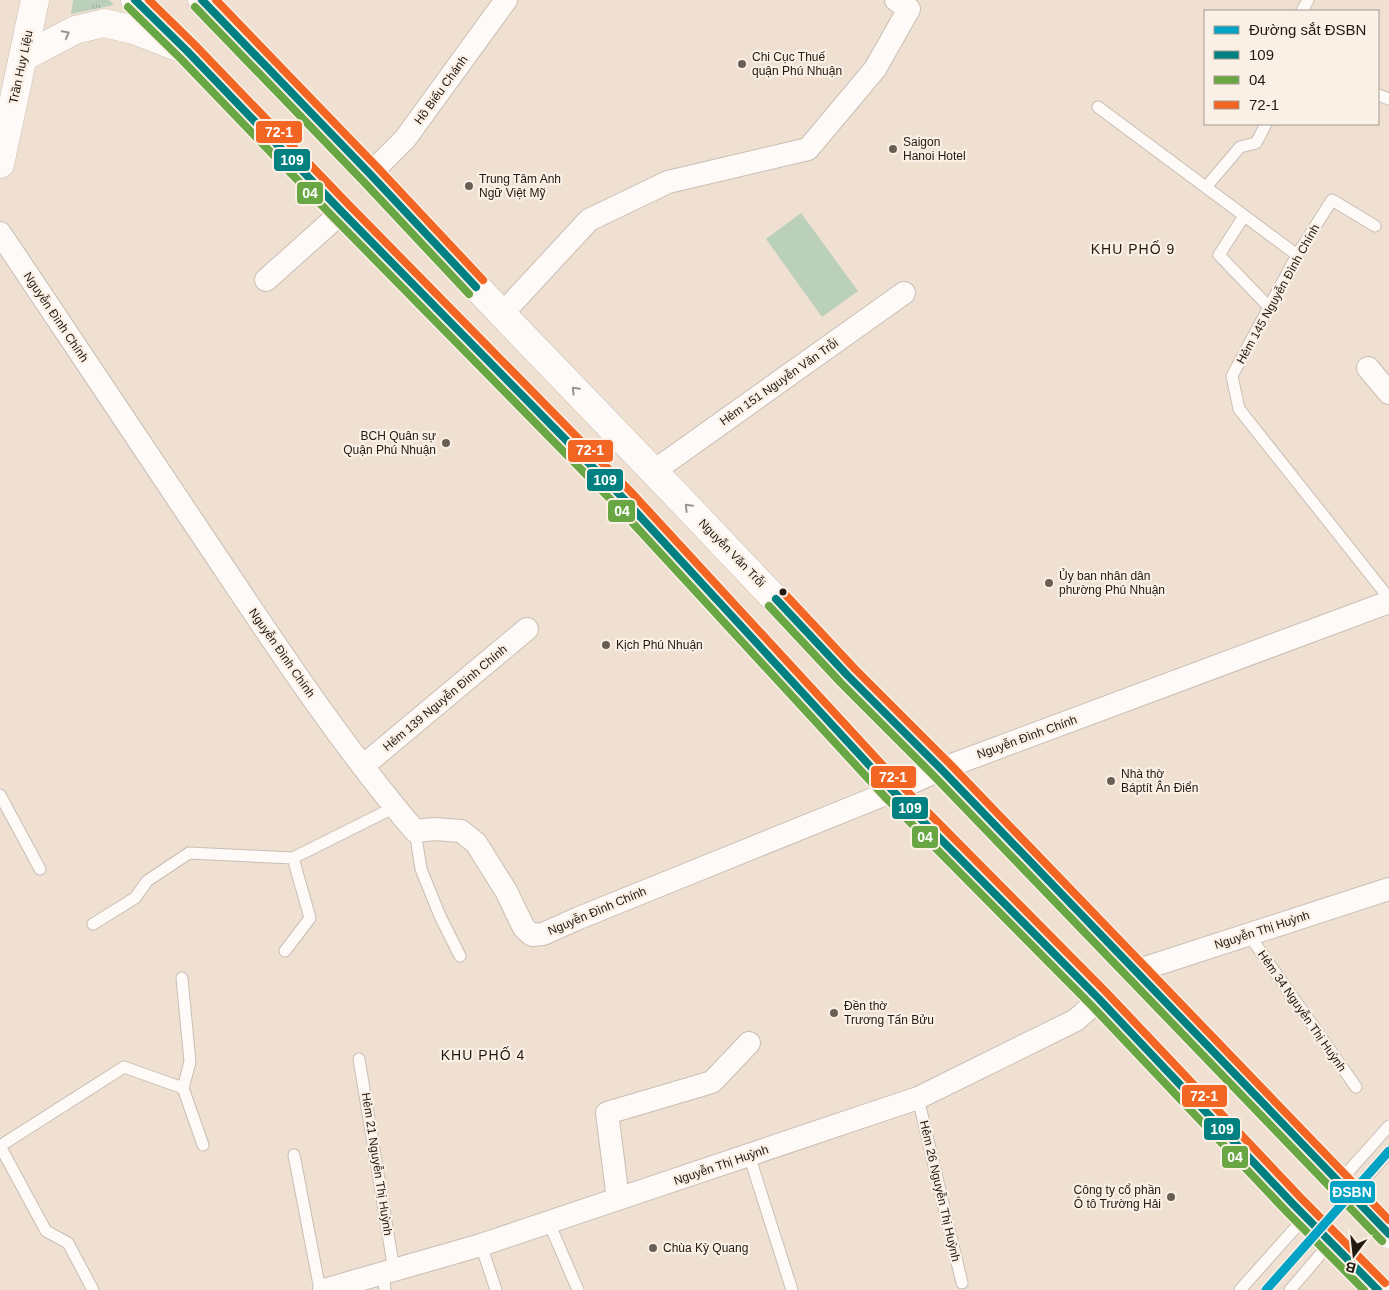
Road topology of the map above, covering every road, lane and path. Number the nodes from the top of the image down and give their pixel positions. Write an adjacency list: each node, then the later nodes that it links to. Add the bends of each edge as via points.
1 (35, 0): 7 (main road, Trần Huy Liệu)
2 (135, 0): 6 (main road)
3 (202, 0): 11 (main road, Nguyễn Văn Trỗi)
4 (506, 0): 11 (street, Hồ Biểu Chánh, via 405,139)
5 (896, 0): 21 (street, via 909,8 875,69 808,150 668,182 588,220)
6 (187, 51): 7 (main road, one-way to 6, via 74,30 104,23 134,30); 13 (main road)
7 (24, 57): 10 (main road, Trần Huy Liệu)
8 (1098, 107): 12 (lane)
9 (1265, 125): 12 (lane, via 1256,143 1240,147)
10 (0, 164)
11 (370, 174): 21 (main road, Nguyễn Văn Trỗi)
12 (1206, 187): 14 (lane)
13 (342, 212): 18 (street); 25 (main road)
14 (1244, 216): 17 (lane); 20 (lane, via 1219,255)
15 (1375, 226): 17 (lane, Hẻm 145 Nguyễn Đình Chính, via 1332,200)
16 (0, 233): 28 (street, Nguyễn Đình Chính, via 292,670)
17 (1297, 255): 20 (lane, Hẻm 145 Nguyễn Đình Chính)
18 (266, 280)
19 (904, 294): 24 (street, Hẻm 151 Nguyễn Văn Trỗi)
20 (1269, 307): 26 (lane, Hẻm 145 Nguyễn Đình Chính, via 1232,376 1239,409)
21 (502, 314): 24 (main road, Nguyễn Văn Trỗi, one-way to 21)
22 (1368, 368): 23 (street)
23 (1389, 394)
24 (654, 471): 25 (main road); 29 (main road, Nguyễn Văn Trỗi, one-way to 24)
25 (624, 499): 30 (main road)
26 (1389, 600): 29 (street, Nguyễn Đình Chính)
27 (527, 629): 28 (street, Hẻm 139 Nguyễn Đình Chính)
28 (364, 766): 32 (street, Nguyễn Đình Chính)
29 (941, 769): 30 (street, Nguyễn Đình Chính); 41 (main road, Nguyễn Văn Trỗi)
30 (893, 791): 33 (street, Nguyễn Đình Chính, via 543,934 532,934 524,928 506,890 476,843 461,831); 43 (main road)
31 (0, 795): 35 (lane)
32 (395, 807): 33 (street, Nguyễn Đình Chính); 34 (lane)
33 (415, 831): 40 (lane, via 421,869)
34 (293, 858): 37 (lane, via 189,852 147,881 135,898); 39 (lane, via 310,918)
35 (40, 869)
36 (1389, 889): 38 (street, Nguyễn Thị Huỳnh)
37 (94, 924)
38 (1249, 935): 41 (street, Nguyễn Thị Huỳnh); 46 (lane, Hẻm 34 Nguyễn Thị Huỳnh)
39 (285, 950)
40 (460, 956)
41 (1136, 971): 54 (main road, Nguyễn Văn Trỗi)
42 (182, 978): 47 (lane, via 190,1062)
43 (1099, 999): 48 (street, Nguyễn Thị Huỳnh, via 1076,1020); 56 (main road)
44 (749, 1043): 55 (street, via 712,1082 607,1113)
45 (360, 1059): 61 (lane, Hẻm 21 Nguyễn Thị Huỳnh)
46 (1356, 1087)
47 (183, 1088): 50 (lane); 63 (lane, via 124,1067 0,1146 46,1232 68,1242)
48 (918, 1098): 53 (street, Nguyễn Thị Huỳnh); 62 (lane, Hẻm 26 Nguyễn Thị Huỳnh)
49 (1389, 1126): 54 (lane)
50 (203, 1145)
51 (1389, 1152): 54 (lane)
52 (294, 1155): 64 (lane)
53 (749, 1155): 55 (street, Nguyễn Thị Huỳnh); 68 (lane)
54 (1345, 1189): 58 (main road, Nguyễn Văn Trỗi)
55 (618, 1199): 57 (street, Nguyễn Thị Huỳnh)
56 (1305, 1217): 59 (main road); 69 (lane)
57 (550, 1223): 60 (street, Nguyễn Thị Huỳnh); 67 (lane)
58 (1389, 1234)
59 (1331, 1242): 70 (lane); 71 (main road)
60 (481, 1246): 61 (street, Nguyễn Thị Huỳnh); 66 (lane)
61 (382, 1280): 65 (street, Nguyễn Thị Huỳnh)
62 (962, 1283)
63 (93, 1290)
64 (320, 1290)
65 (324, 1290)
66 (496, 1290)
67 (578, 1290)
68 (792, 1290)
69 (1240, 1290)
70 (1290, 1290)
71 (1378, 1290)

